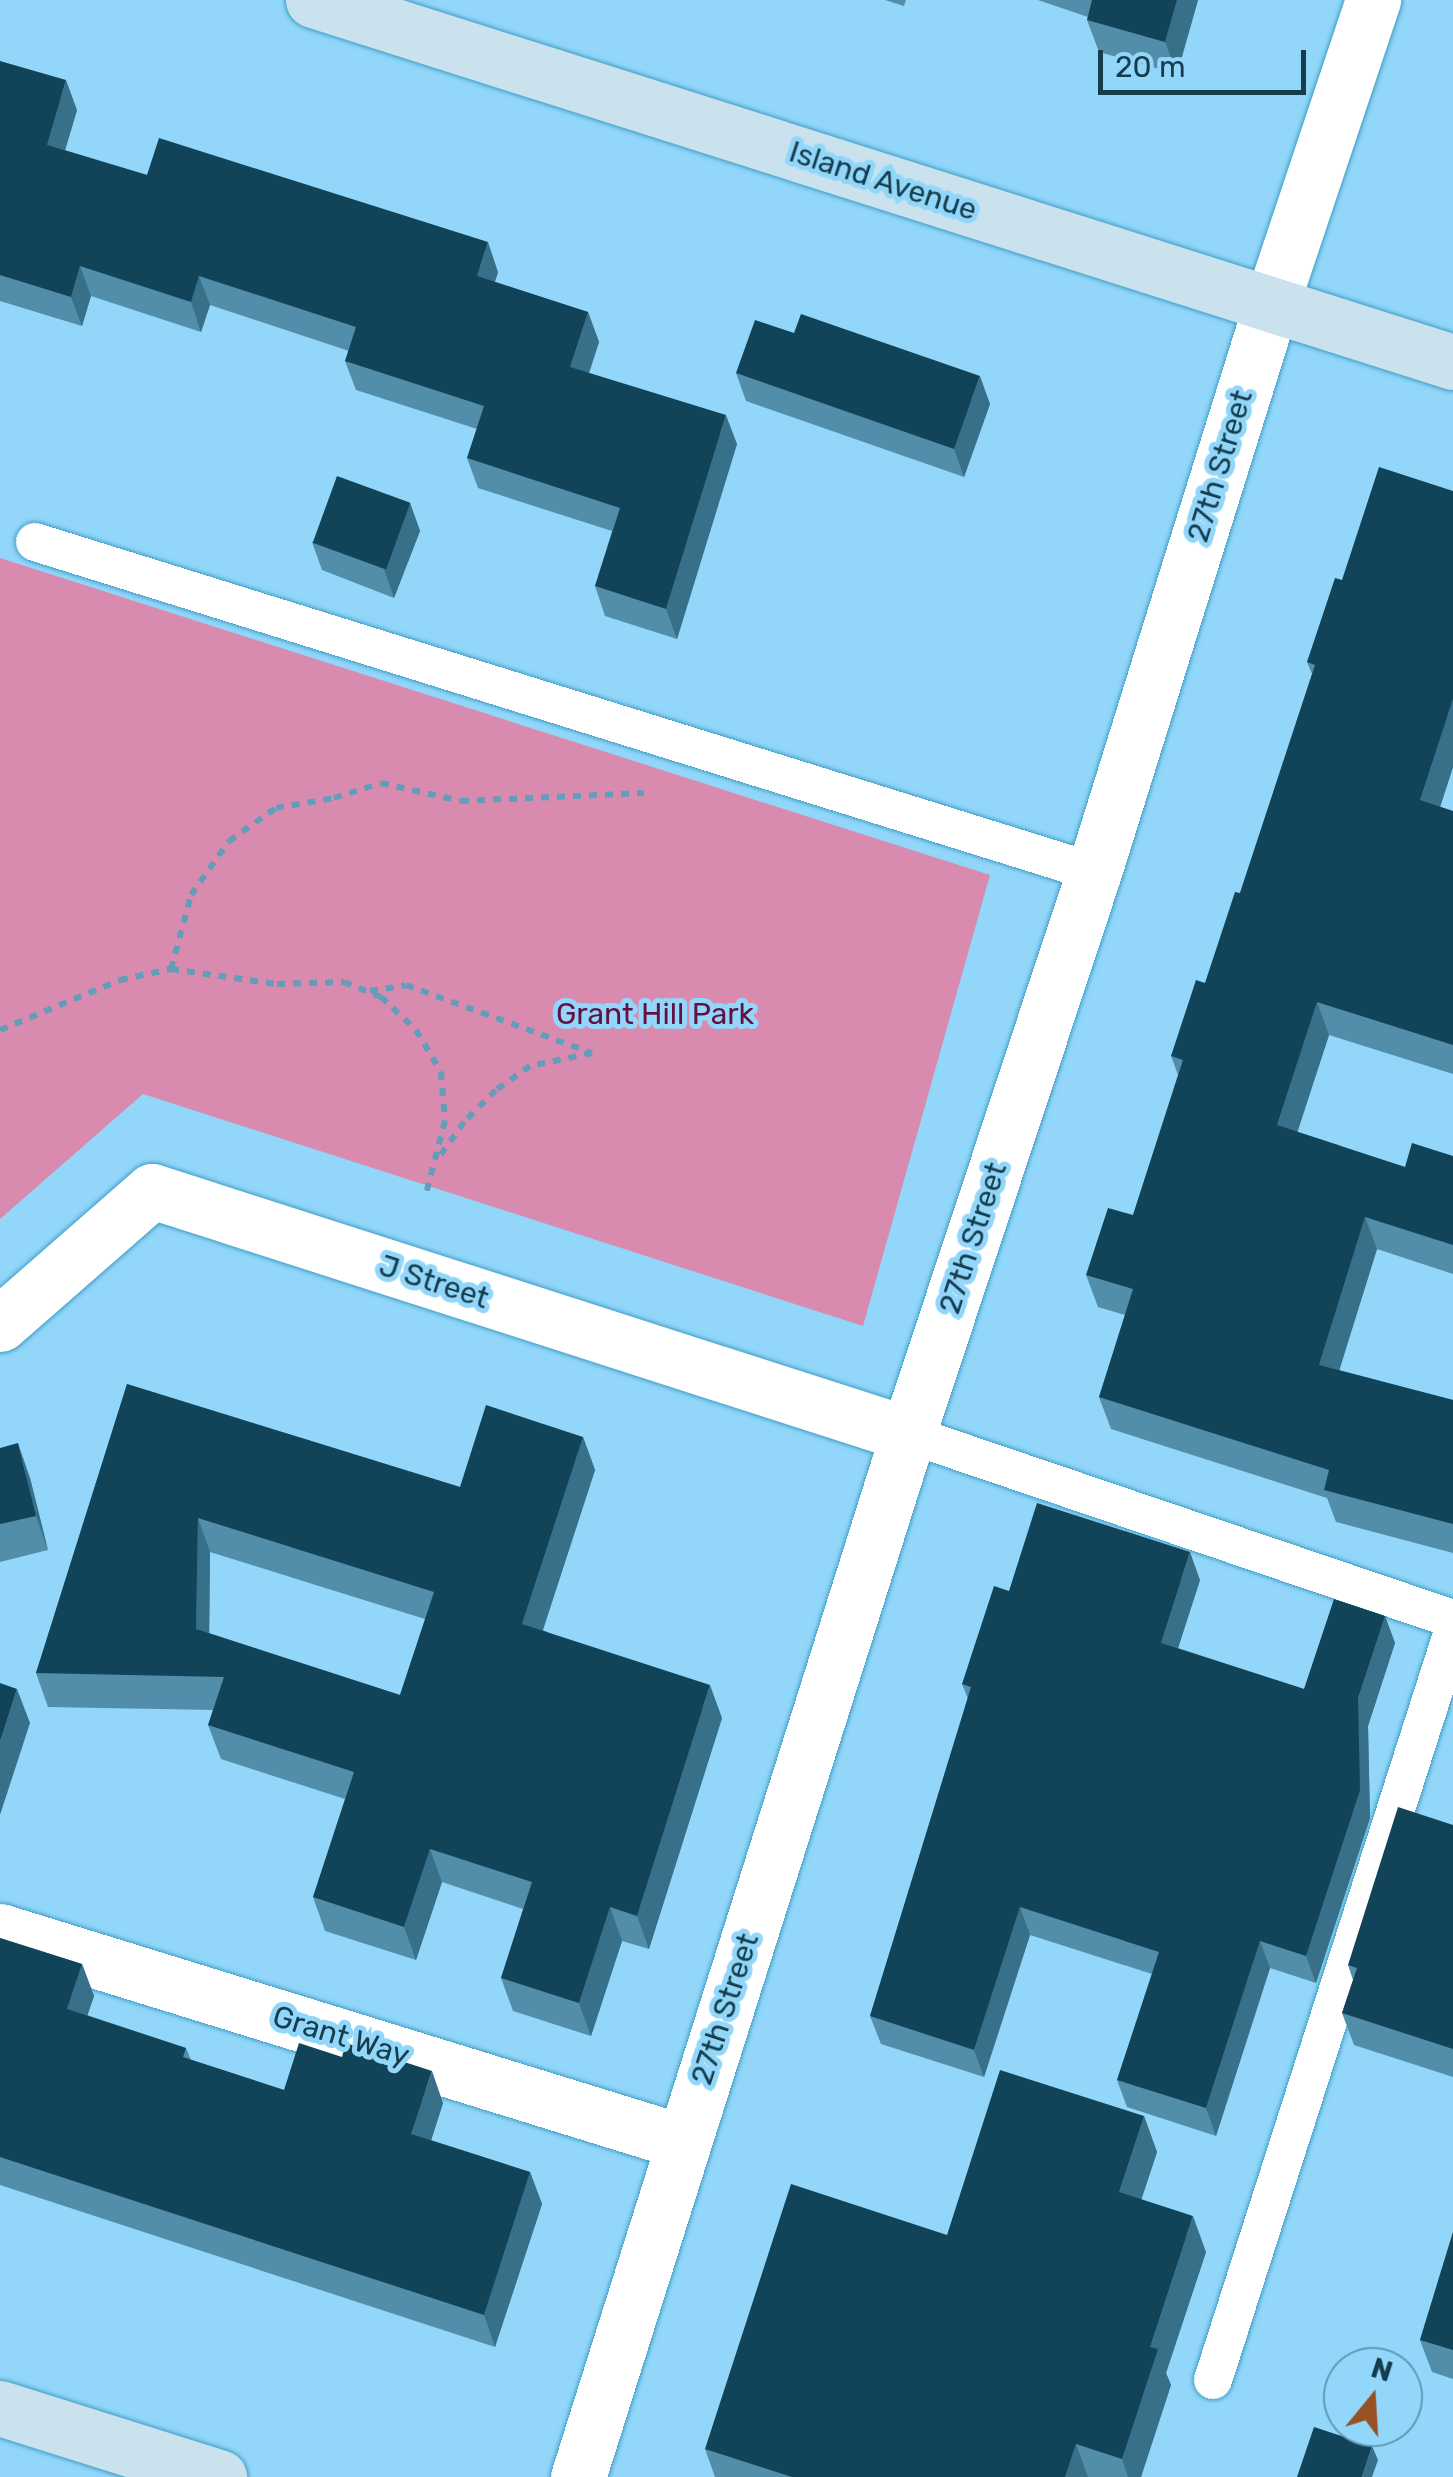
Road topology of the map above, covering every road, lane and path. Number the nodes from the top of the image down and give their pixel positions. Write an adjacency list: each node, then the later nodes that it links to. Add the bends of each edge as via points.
1 (313, 0): 3 (street, Island Avenue)
2 (1374, 0): 3 (street, 27th Street)
3 (1271, 305): 4 (street, Island Avenue); 7 (street, 27th Street)
4 (1453, 362)
5 (35, 542): 7 (lane)
6 (659, 792): 8 (path, via 479,802 381,783 276,808 229,841 191,895)
7 (1094, 872): 14 (street, 27th Street)
8 (171, 969): 9 (path, via 277,984 344,982); 10 (path, via 120,980)
9 (366, 992): 11 (path, via 416,1030 441,1072 445,1120); 11 (path, via 406,985 592,1053 530,1066 464,1122)
10 (0, 1030)
11 (436, 1162): 12 (path)
12 (426, 1194)
13 (0, 1324): 14 (street, J Street, via 152,1191)
14 (908, 1434): 15 (lane); 18 (street, 27th Street)
15 (1453, 1619)
16 (1453, 1631): 19 (lane)
17 (0, 1931): 18 (street, Grant Way)
18 (683, 2142): 22 (street, 27th Street)
19 (1213, 2380)
20 (0, 2408): 21 (street)
21 (219, 2477)
22 (578, 2477)

